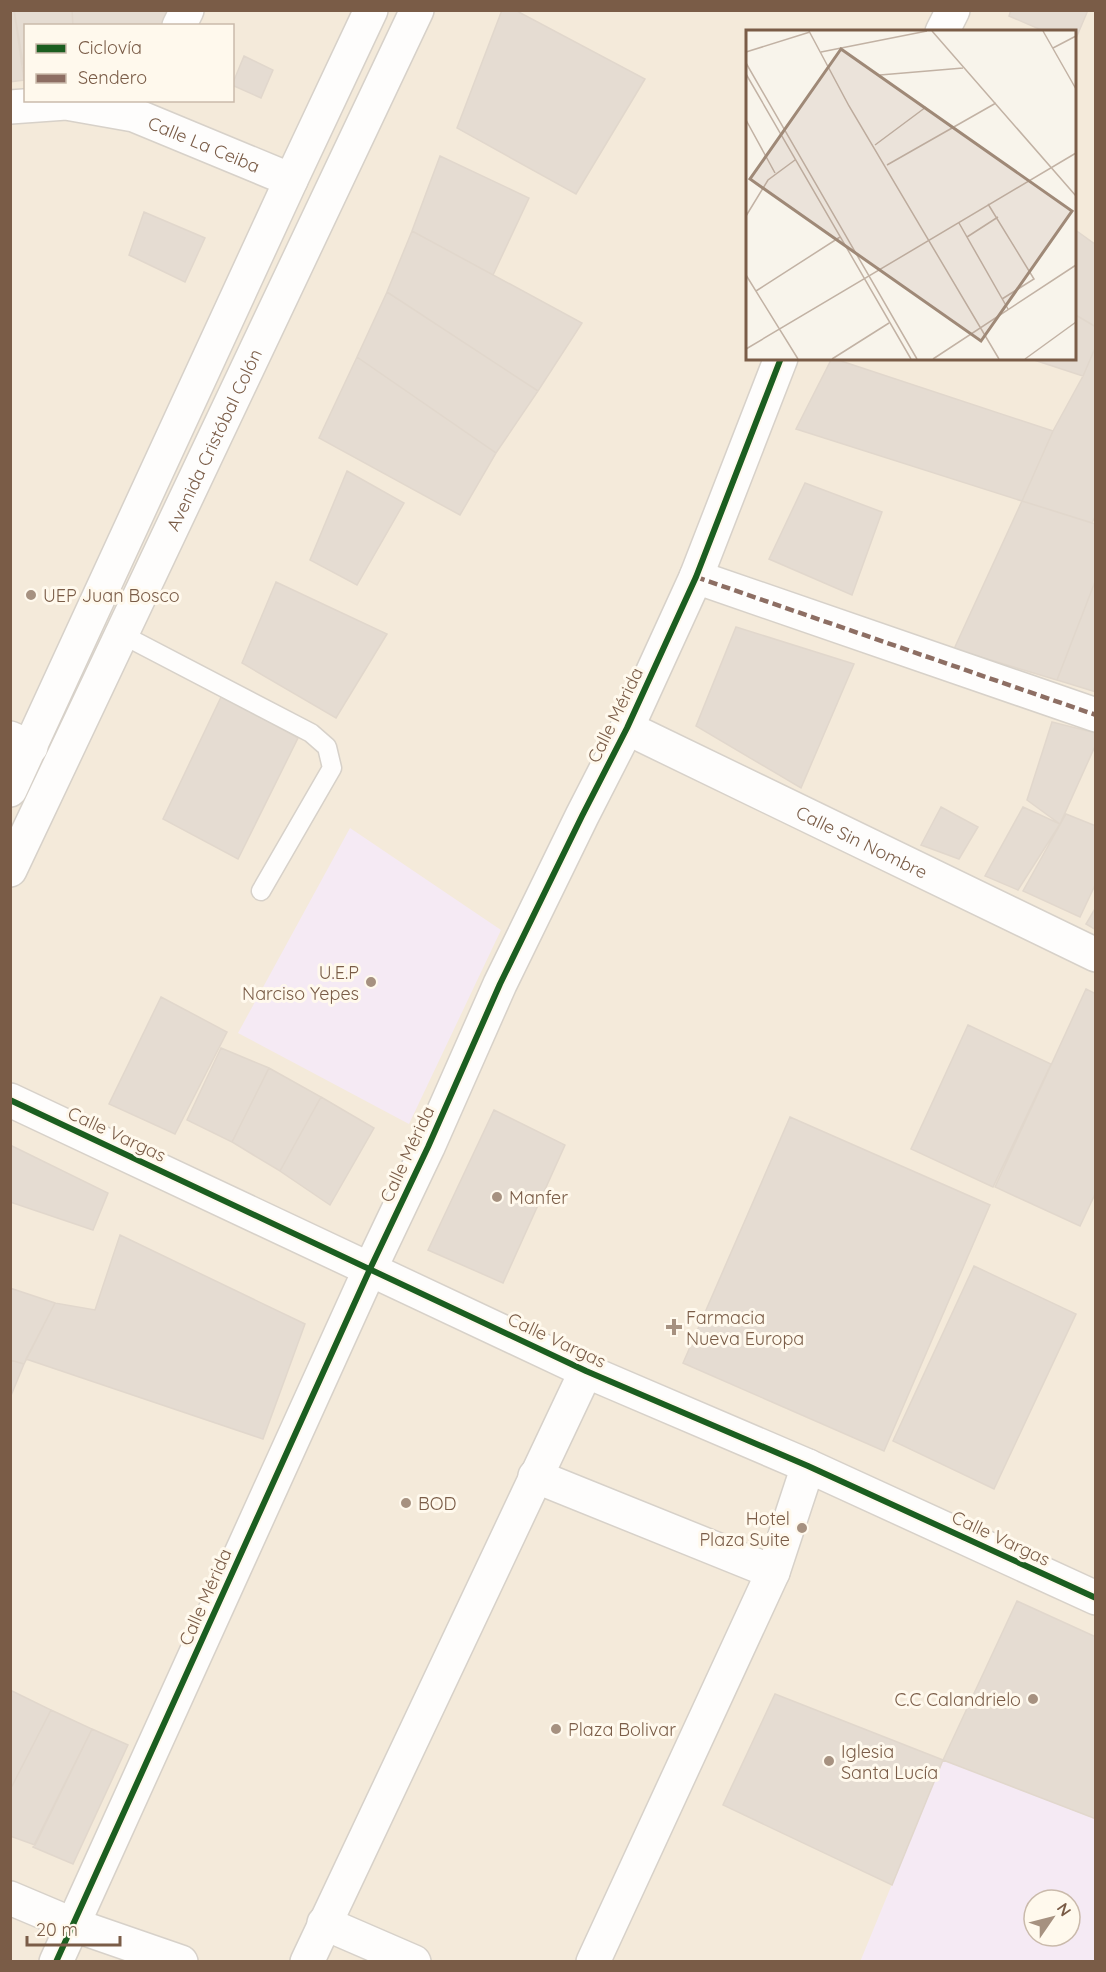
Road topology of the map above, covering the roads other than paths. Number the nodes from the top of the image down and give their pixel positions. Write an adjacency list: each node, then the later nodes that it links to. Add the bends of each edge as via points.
1 (187, 10): 5 (street)
2 (371, 10): 9 (street)
3 (417, 10): 12 (street, Avenida Cristóbal Colón)
4 (953, 10): 6 (street)
5 (180, 24)
6 (943, 30)
7 (10, 107): 8 (street, Calle La Ceiba, via 66,103)
8 (138, 108): 9 (street, Calle La Ceiba)
9 (291, 180): 15 (street)
10 (780, 360): 11 (street, Calle Mérida)
11 (696, 577): 13 (street); 14 (street, Calle Mérida)
12 (123, 635): 17 (street, Avenida Cristóbal Colón); 18 (lane, via 311,733 327,747 332,768)
13 (1095, 715)
14 (627, 728): 19 (street, Calle Sin Nombre); 21 (street, Calle Mérida, via 500,984)
15 (21, 742): 16 (street)
16 (10, 790)
17 (10, 870)
18 (261, 891)
19 (1095, 955)
20 (10, 1100): 21 (street, Calle Vargas)
21 (370, 1269): 22 (street, Calle Vargas); 29 (street, Calle Mérida)
22 (586, 1371): 23 (street, Calle Vargas); 24 (street)
23 (808, 1466): 25 (street); 26 (street, Calle Vargas)
24 (535, 1476): 25 (street); 28 (street)
25 (773, 1572): 34 (street)
26 (1095, 1598)
27 (10, 1898): 29 (street)
28 (324, 1923): 32 (street); 33 (street)
29 (74, 1924): 30 (street, Calle Mérida); 31 (street)
30 (56, 1962)
31 (181, 1962)
32 (307, 1962)
33 (414, 1962)
34 (593, 1962)

